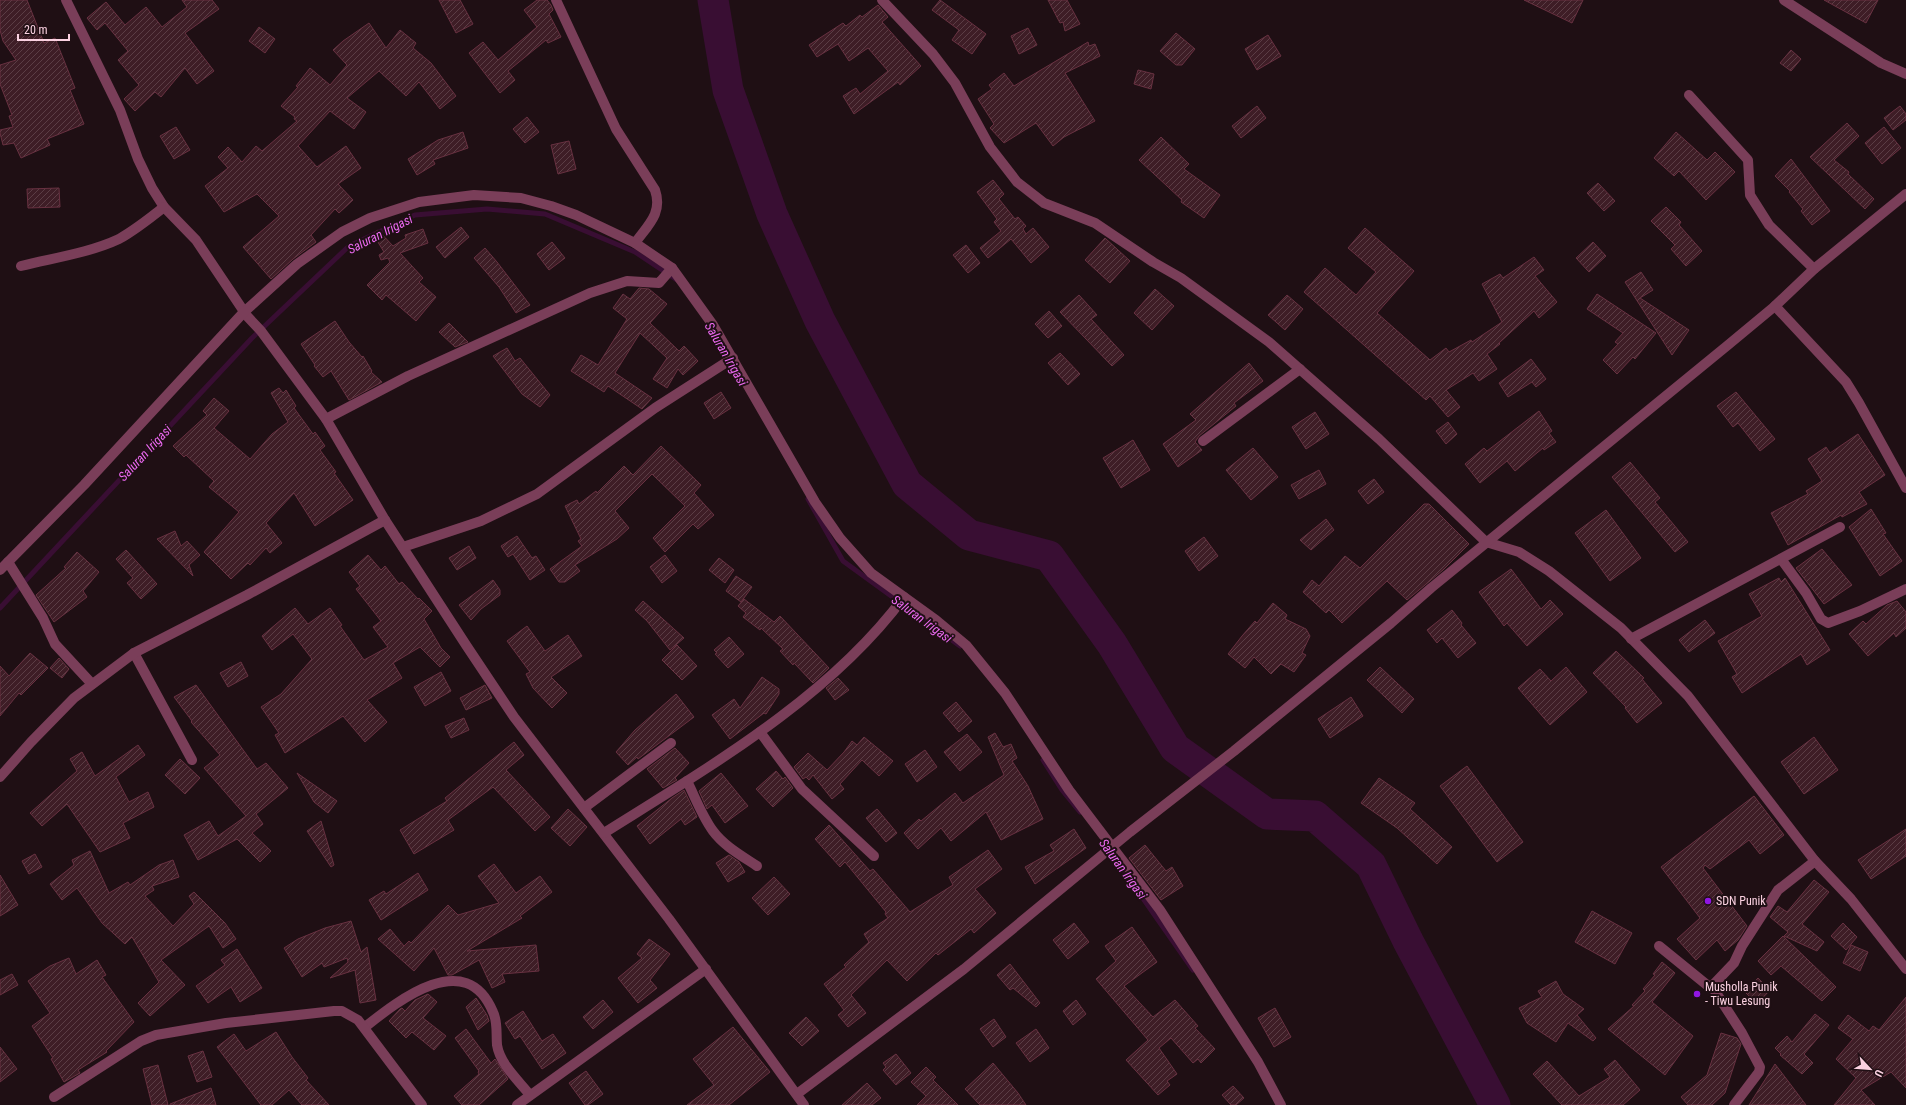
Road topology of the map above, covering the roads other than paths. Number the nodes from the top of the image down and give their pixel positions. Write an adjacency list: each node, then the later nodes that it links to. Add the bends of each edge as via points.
1 (66, 0): 8 (street, via 120,110 138,160)
2 (556, 0): 9 (street, via 616,129 649,180 659,201 655,215)
3 (882, 0): 16 (street, via 933,54 955,83 990,147 1017,182 1044,204 1095,223 1181,278 1269,342)
4 (1784, 0): 5 (street, via 1875,59)
5 (1906, 74)
6 (1689, 95): 11 (street, via 1748,160 1750,194 1769,225)
7 (1906, 194): 11 (street)
8 (164, 207): 10 (street, via 118,239 91,249); 14 (street, via 196,240)
9 (635, 243): 12 (street); 14 (street, via 576,215 521,198 474,195 419,202 370,218 324,243 297,264)
10 (21, 266)
11 (1814, 269): 13 (street)
12 (671, 270): 15 (street, via 705,312); 17 (street, via 659,283 627,281 590,293 408,376)
13 (1775, 306): 19 (street, via 1846,382); 22 (street)
14 (245, 314): 17 (street, via 261,331); 25 (street)
15 (732, 359): 23 (street, via 655,408 537,494 481,521); 28 (street, via 812,497 840,538 871,573)
16 (1300, 369): 18 (street); 22 (street, via 1379,439)
17 (326, 420): 20 (street)
18 (1203, 441)
19 (1906, 488)
20 (385, 520): 23 (street); 30 (street)
21 (1840, 527): 24 (street)
22 (1486, 542): 29 (street, via 1519,552 1549,571 1588,600); 39 (street, via 1234,751)
23 (403, 547): 37 (street, via 514,717)
24 (1781, 559): 27 (street, via 1825,623 1860,611); 29 (street)
25 (8, 562): 26 (street); 31 (street, via 43,618 55,644)
26 (0, 570)
27 (1906, 589)
28 (903, 599): 32 (street, via 845,665); 39 (street, via 936,620 970,650 1005,694)
29 (1631, 639): 41 (street, via 1688,696)
30 (134, 653): 31 (street); 34 (street)
31 (92, 684): 35 (street, via 53,719)
32 (760, 732): 36 (street); 40 (street, via 802,789)
33 (671, 742): 37 (street)
34 (192, 760)
35 (0, 777)
36 (687, 781): 38 (street); 42 (street, via 713,831 732,849)
37 (584, 808): 38 (street)
38 (604, 833): 45 (street)
39 (1110, 848): 48 (street, via 964,969); 54 (street, via 1160,910 1258,1062)
40 (874, 856)
41 (1815, 861): 44 (street, via 1851,899); 46 (street, via 1778,890 1734,962)
42 (757, 866)
43 (1659, 946): 46 (street, via 1706,985)
44 (1906, 969)
45 (706, 970): 48 (street); 49 (street)
46 (1713, 987): 55 (street, via 1760,1067)
47 (365, 1027): 49 (street, via 406,997 431,985 445,981 464,982 477,989 488,1001 495,1016 500,1054); 50 (street, via 349,1014 334,1011 226,1023 156,1035 141,1041); 51 (street)
48 (797, 1094): 53 (street)
49 (530, 1095): 52 (street)
50 (54, 1097)
51 (422, 1105)
52 (517, 1105)
53 (804, 1105)
54 (1281, 1105)
55 (1734, 1105)

